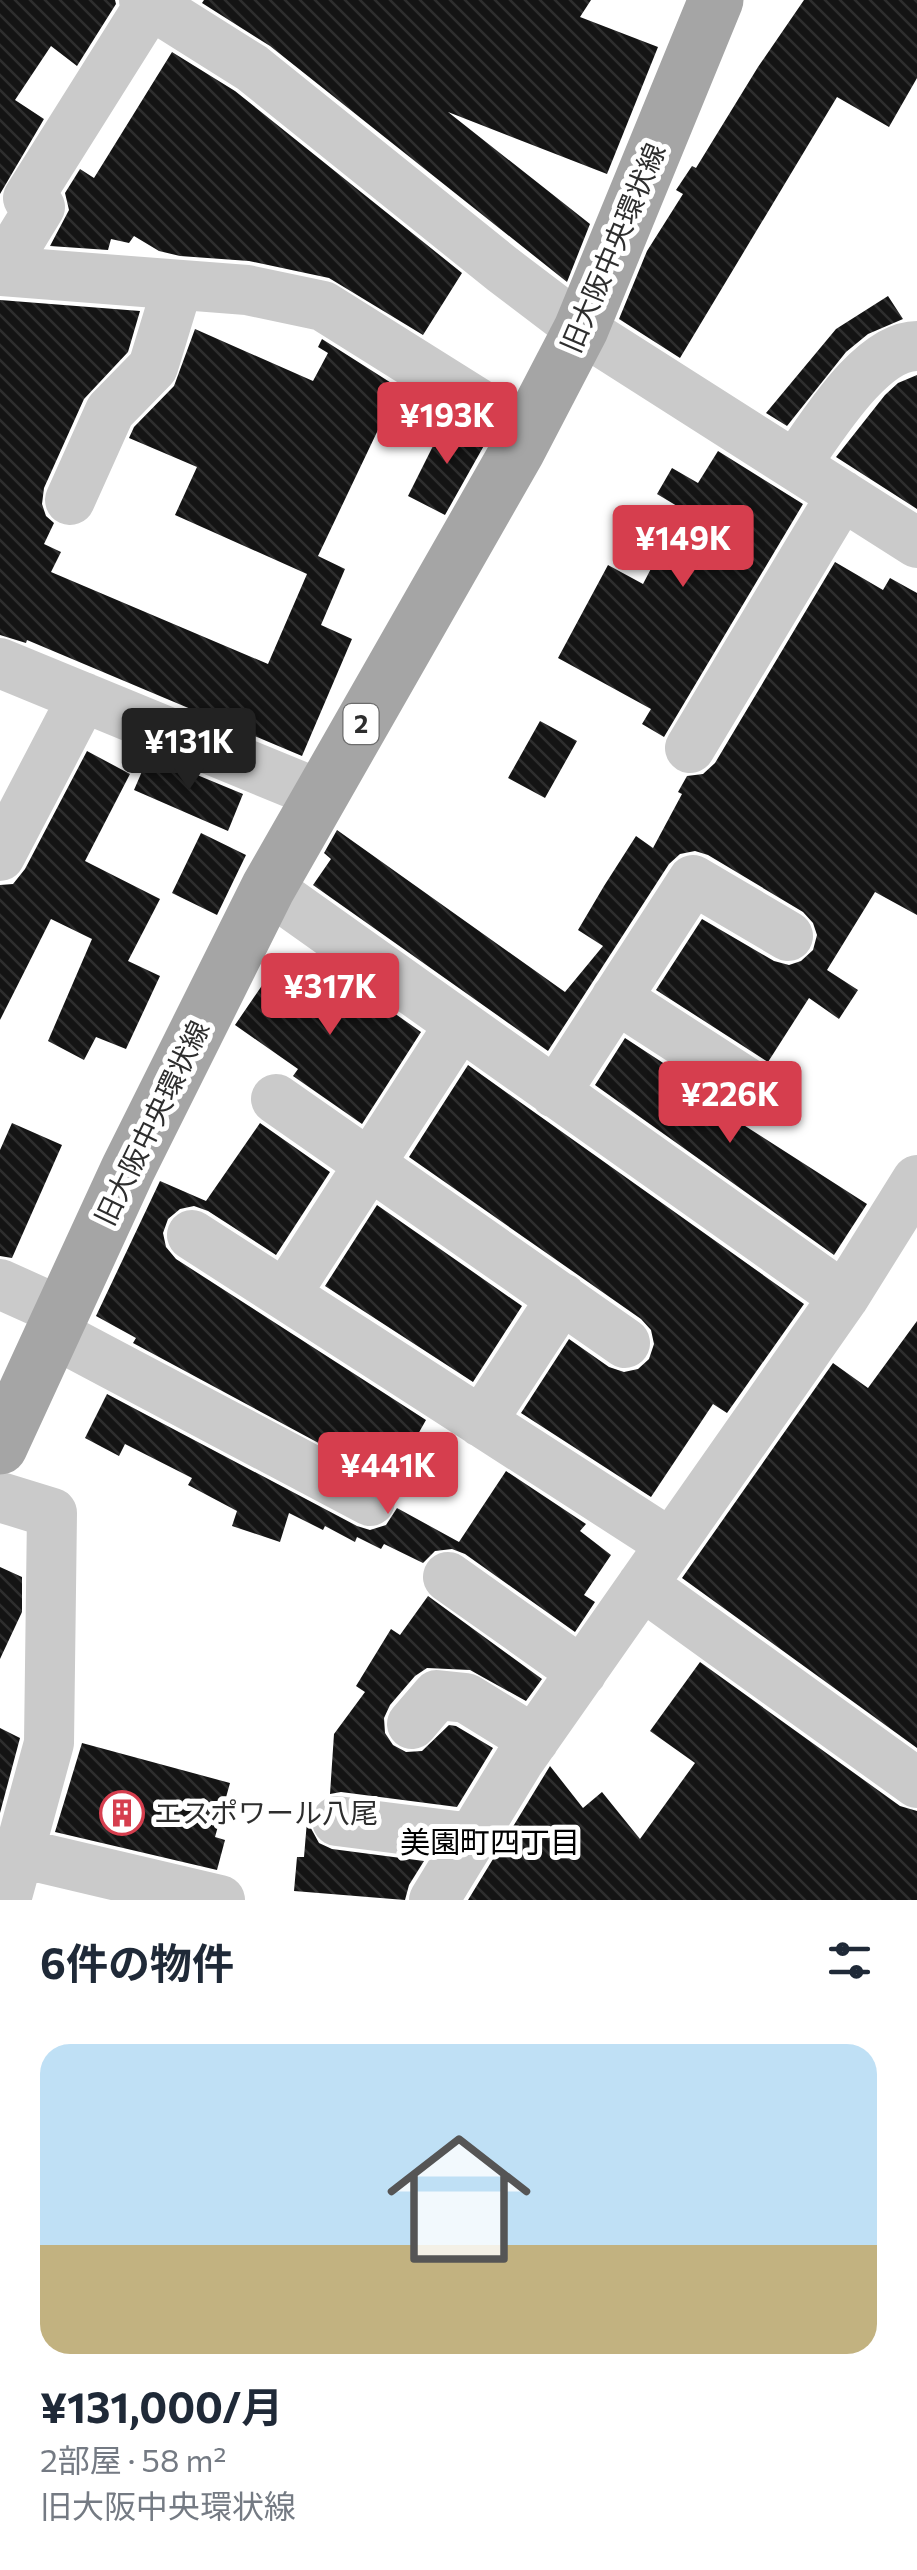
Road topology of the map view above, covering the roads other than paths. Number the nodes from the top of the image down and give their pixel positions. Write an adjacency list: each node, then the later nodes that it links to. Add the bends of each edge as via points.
1 (716, 0): 5 (main road, 旧大阪中央環状線 / 2)
2 (147, 2): 3 (street, via 28,198 40,207); 5 (street, via 252,68)
3 (0, 271): 4 (street)
4 (178, 284): 7 (street, via 323,306); 10 (street, via 152,368 110,410)
5 (582, 329): 7 (main road, 旧大阪中央環状線 / 2); 8 (street)
6 (917, 346): 8 (street, via 902,346 857,381)
7 (527, 434): 15 (main road, 旧大阪中央環状線 / 2)
8 (795, 465): 9 (street)
9 (842, 495): 11 (street); 14 (street)
10 (70, 500)
11 (917, 543)
12 (0, 663): 13 (street)
13 (82, 697): 15 (street); 16 (street)
14 (690, 748)
15 (320, 795): 17 (main road, 旧大阪中央環状線 / 2)
16 (0, 856)
17 (268, 888): 20 (street); 31 (main road, 旧大阪中央環状線 / 2)
18 (788, 936): 19 (street, via 693,880)
19 (616, 998): 21 (street); 22 (street)
20 (459, 1026): 22 (street); 24 (street)
21 (755, 1088)
22 (555, 1093): 29 (street)
23 (276, 1099): 24 (street)
24 (369, 1164): 28 (street); 30 (street)
25 (917, 1180): 29 (street)
26 (192, 1235): 28 (street)
27 (0, 1284): 31 (street)
28 (284, 1295): 33 (street)
29 (844, 1297): 37 (street)
30 (562, 1298): 32 (street); 33 (street)
31 (57, 1322): 34 (main road, 旧大阪中央環状線 / 2); 36 (street)
32 (626, 1343)
33 (480, 1422): 37 (street)
34 (4, 1428)
35 (0, 1497): 46 (street, via 52,1513 49,1743)
36 (370, 1501)
37 (670, 1544): 39 (street)
38 (448, 1576): 40 (street)
39 (642, 1586): 40 (street); 43 (street)
40 (582, 1672): 42 (street)
41 (412, 1724): 42 (street, via 437,1696 466,1698)
42 (534, 1740): 45 (street)
43 (917, 1783)
44 (337, 1821): 45 (street)
45 (472, 1838): 49 (street)
46 (20, 1852): 47 (street); 48 (street)
47 (6, 1900)
48 (220, 1900)
49 (434, 1900)

